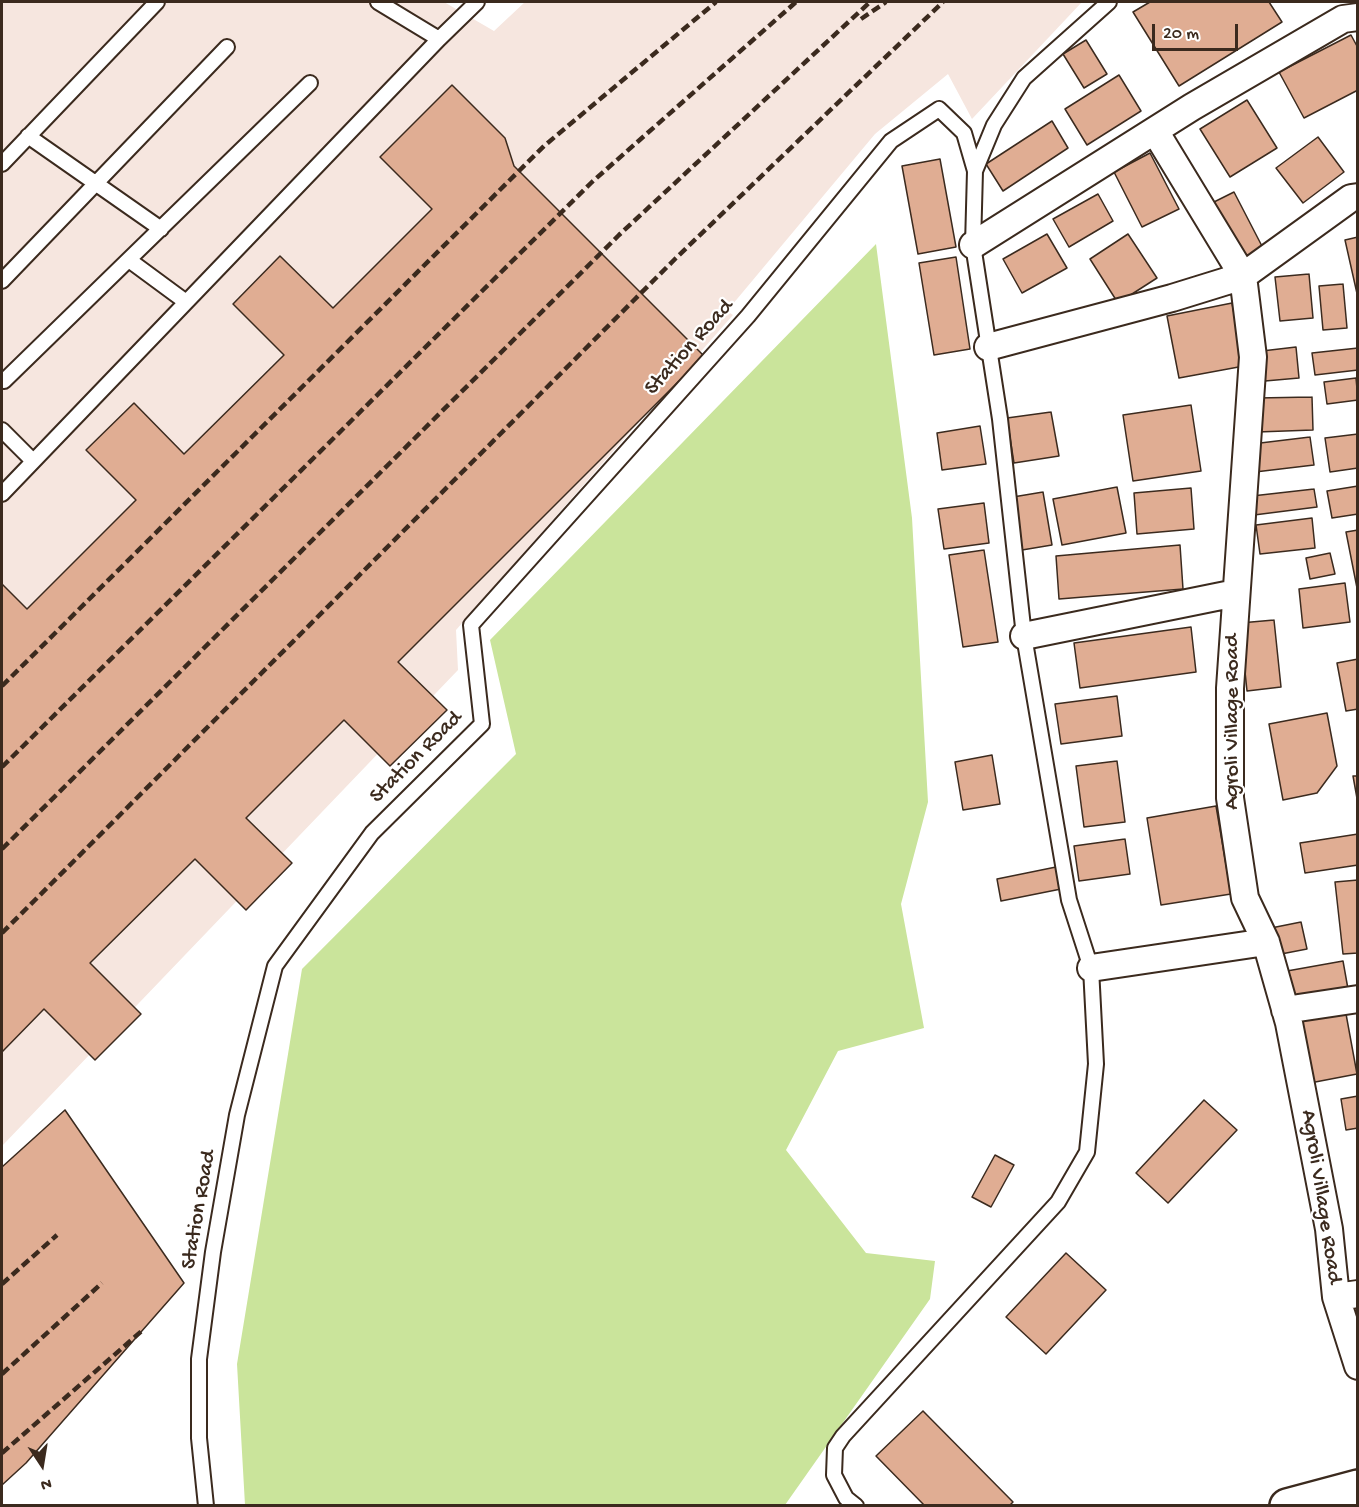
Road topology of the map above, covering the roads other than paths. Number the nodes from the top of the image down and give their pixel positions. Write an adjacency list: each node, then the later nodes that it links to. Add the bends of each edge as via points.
1 (157, 2): 10 (lane)
2 (378, 2): 6 (lane)
3 (477, 2): 6 (lane)
4 (1108, 2): 12 (lane, via 1023,78 994,125)
5 (1358, 16): 9 (street, via 1343,19)
6 (440, 39): 20 (lane)
7 (227, 47): 13 (lane)
8 (310, 83): 15 (lane)
9 (1155, 130): 16 (street); 18 (street)
10 (28, 136): 11 (lane); 13 (lane)
11 (2, 164)
12 (975, 171): 16 (lane); 35 (lane, Station Road, via 964,133 939,109 891,141 748,315 471,625 482,724 372,833 275,966 237,1115 199,1359 199,1438)
13 (95, 183): 15 (lane); 19 (lane)
14 (1358, 197): 18 (street, via 1351,198)
15 (161, 229): 17 (lane)
16 (973, 245): 21 (lane)
17 (129, 260): 20 (lane); 22 (lane)
18 (1243, 276): 21 (street); 26 (street, Agroli Village Road, via 1253,357)
19 (2, 282)
20 (186, 302): 24 (lane)
21 (988, 347): 27 (lane, via 1000,419)
22 (4, 381)
23 (2, 430): 24 (lane)
24 (33, 461): 25 (lane)
25 (2, 494)
26 (1236, 592): 27 (street); 28 (street, Agroli Village Road, via 1230,688 1230,798 1245,898)
27 (1024, 636): 29 (lane, via 1069,900)
28 (1266, 942): 29 (street); 31 (street, Agroli Village Road)
29 (1091, 968): 36 (lane, via 1096,1064 1087,1152 1058,1202 835,1448 834,1475 846,1498)
30 (1358, 999): 31 (street)
31 (1285, 1010): 32 (street, Agroli Village Road, via 1329,1229)
32 (1347, 1296): 33 (street, Agroli Village Road)
33 (1358, 1366)
34 (1358, 1487): 37 (main road)
35 (206, 1506)
36 (856, 1506)
37 (1287, 1506)

